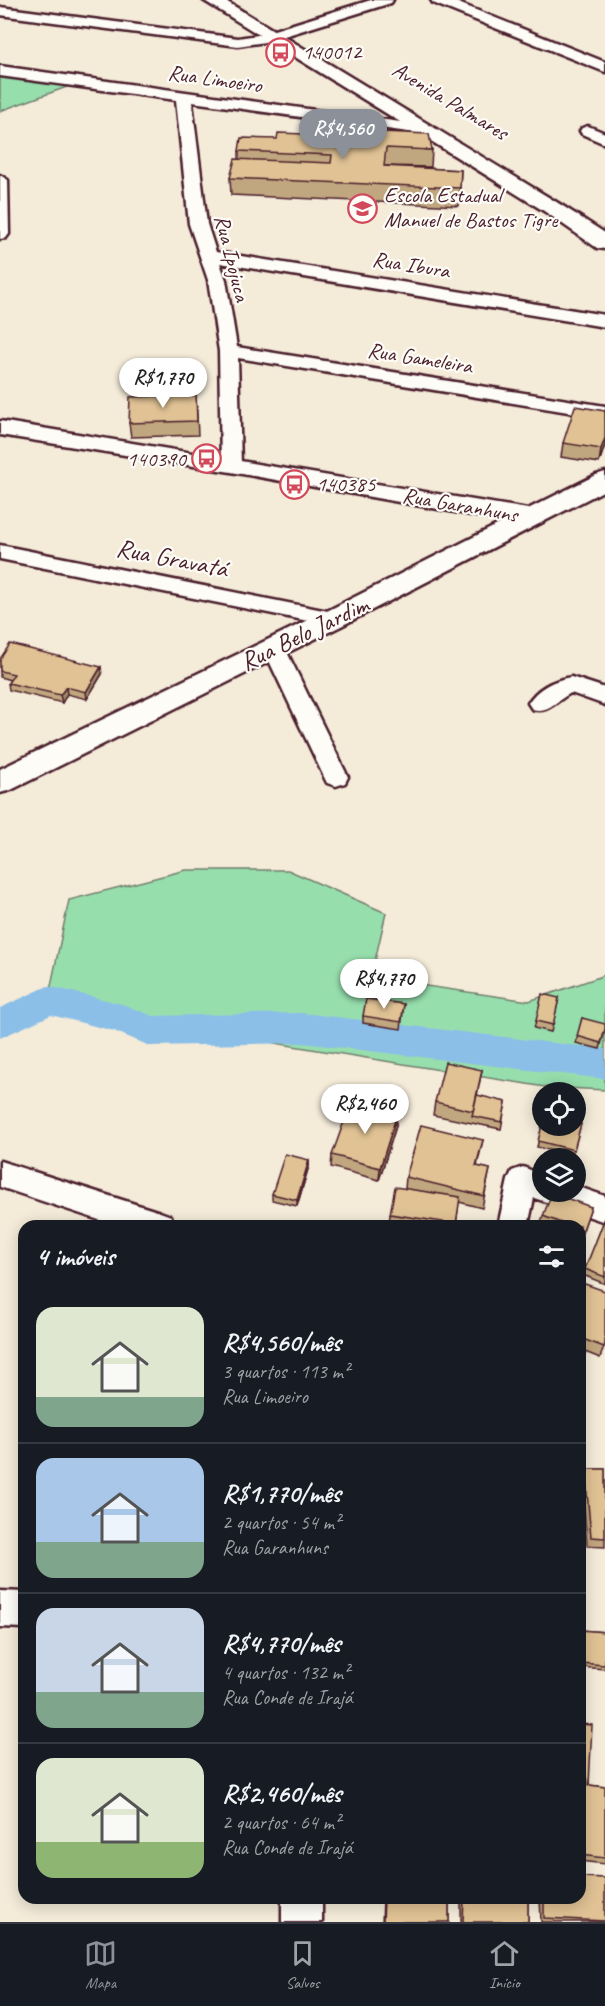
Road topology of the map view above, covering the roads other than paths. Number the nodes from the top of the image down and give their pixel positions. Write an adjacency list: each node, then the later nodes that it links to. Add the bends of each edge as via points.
1 (212, 0): 6 (main road, Avenida Palmares)
2 (238, 0): 6 (main road, Avenida Palmares)
3 (386, 0): 6 (street)
4 (438, 0): 7 (street)
5 (0, 11): 6 (street, via 225,41 253,40)
6 (279, 33): 10 (main road, Avenida Palmares); 14 (main road, Avenida Palmares)
7 (605, 67)
8 (0, 71): 9 (street, Rua Limoeiro)
9 (184, 98): 10 (street, Rua Limoeiro); 17 (street, Rua Ipojuca, via 196,215)
10 (423, 129): 16 (main road, Avenida Palmares)
11 (588, 131): 12 (street)
12 (605, 139)
13 (0, 180): 15 (street)
14 (605, 224)
15 (0, 234)
16 (605, 243)
17 (209, 256): 18 (street, Rua Ibura); 19 (street, Rua Ipojuca, via 217,280)
18 (605, 321)
19 (228, 351): 20 (street, Rua Gameleira); 22 (street, Rua Ipojuca)
20 (605, 412)
21 (0, 428): 22 (main road, Rua Garanhuns)
22 (231, 465): 24 (main road, Rua Garanhuns)
23 (605, 480): 24 (main road, Rua Belo Jardim)
24 (529, 518): 26 (main road, Rua Belo Jardim)
25 (0, 552): 26 (street, Rua Gravatá)
26 (333, 620): 27 (main road, Rua Belo Jardim)
27 (274, 648): 30 (street); 31 (main road, Rua Belo Jardim)
28 (605, 697): 29 (street, via 570,684 561,686)
29 (540, 703)
30 (336, 777)
31 (0, 782)
32 (0, 1174): 36 (street)
33 (532, 1184): 37 (street, via 523,1180)
34 (585, 1202): 35 (street)
35 (605, 1209)
36 (142, 1220)
37 (514, 1220)
38 (0, 1609): 39 (street)
39 (18, 1610)
40 (302, 1904): 41 (street)
41 (302, 1922)

